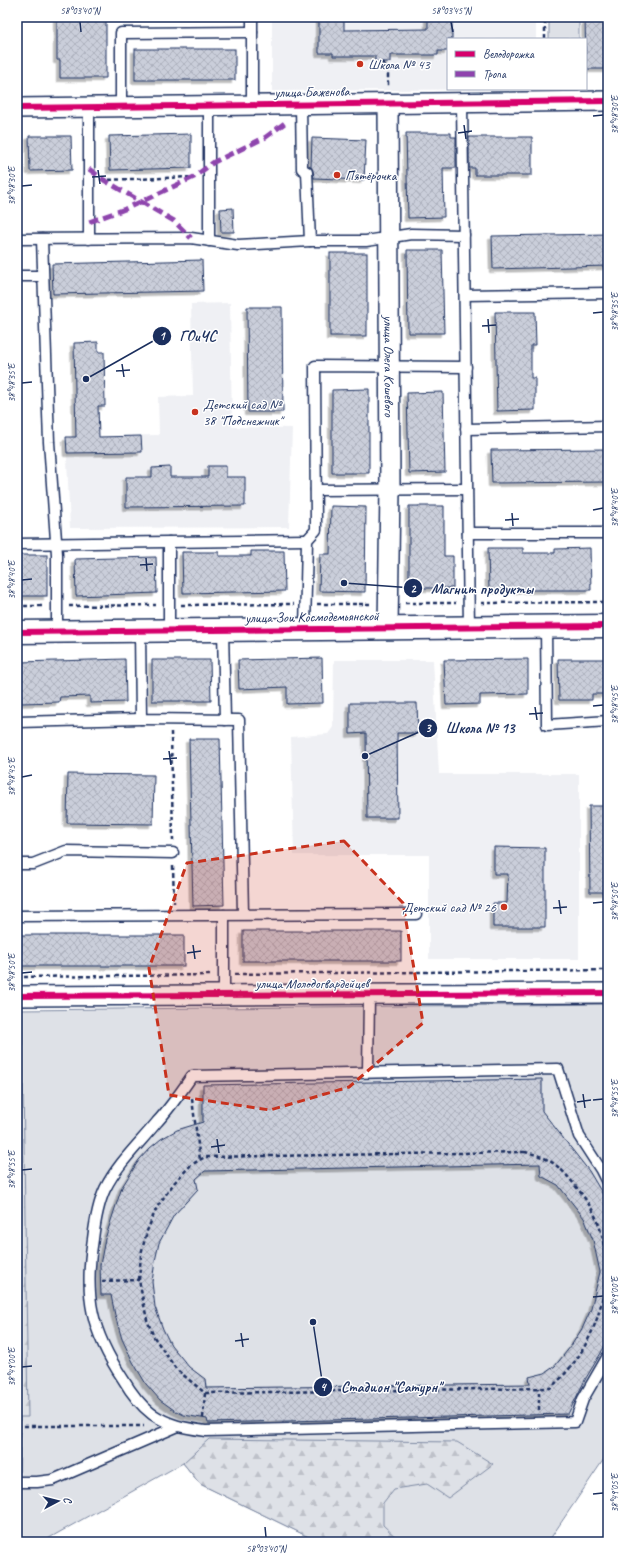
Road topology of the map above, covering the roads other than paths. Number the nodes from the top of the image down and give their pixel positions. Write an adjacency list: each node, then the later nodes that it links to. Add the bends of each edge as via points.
1 (252, 17): 2 (lane)
2 (252, 32): 8 (lane); 10 (lane, via 121,33)
3 (388, 97): 5 (street, улица Баженова); 6 (street, улица Баженова); 14 (street, улица Олега Кошевого)
4 (608, 101): 5 (street, улица Баженова)
5 (462, 102): 12 (lane)
6 (301, 104): 8 (street, улица Баженова); 18 (lane, via 302,170 307,172)
7 (209, 105): 8 (street, улица Баженова); 10 (street, улица Баженова); 17 (lane)
8 (252, 105)
9 (89, 107): 10 (street, улица Баженова); 11 (street, улица Баженова); 16 (lane)
10 (121, 107)
11 (17, 108)
12 (464, 235): 14 (lane, via 411,234); 22 (lane)
13 (42, 238): 15 (lane); 16 (lane); 20 (lane)
14 (389, 238): 18 (lane, via 366,241); 23 (street, улица Олега Кошевого)
15 (17, 239)
16 (89, 239): 17 (lane, via 192,238)
17 (210, 241): 18 (lane, via 238,245)
18 (310, 241)
19 (17, 276): 20 (lane)
20 (42, 276): 35 (lane)
21 (608, 293): 22 (lane)
22 (465, 295): 24 (lane)
23 (389, 366): 24 (lane); 27 (street, улица Олега Кошевого); 29 (lane, via 315,366)
24 (466, 367): 26 (lane)
25 (608, 426): 26 (lane)
26 (466, 429): 28 (lane)
27 (390, 489): 28 (lane); 29 (lane); 39 (street, улица Олега Кошевого)
28 (467, 489): 30 (lane)
29 (316, 490): 32 (lane, via 316,530)
30 (468, 533): 31 (lane); 37 (lane)
31 (608, 533)
32 (307, 540): 33 (lane); 40 (lane)
33 (169, 542): 35 (lane); 42 (lane)
34 (17, 544): 35 (lane)
35 (56, 544): 44 (lane)
36 (608, 626): 38 (street, улица Зои Космодемьянской)
37 (470, 627): 38 (street, улица Зои Космодемьянской); 39 (street, улица Зои Космодемьянской)
38 (546, 627): 48 (lane, via 546,725)
39 (388, 628): 40 (street, улица Зои Космодемьянской)
40 (306, 629): 43 (street, улица Зои Космодемьянской)
41 (140, 630): 42 (street, улица Зои Космодемьянской); 44 (street, улица Зои Космодемьянской); 46 (lane)
42 (169, 630): 43 (street, улица Зои Космодемьянской)
43 (223, 630): 47 (lane)
44 (57, 631): 45 (street, улица Зои Космодемьянской)
45 (17, 632)
46 (141, 719): 47 (lane); 49 (lane)
47 (225, 720): 52 (lane, via 239,720)
48 (608, 721)
49 (17, 722)
50 (173, 853): 51 (lane, via 66,851 33,864)
51 (17, 864)
52 (243, 914): 53 (lane); 54 (lane)
53 (416, 914)
54 (224, 915): 55 (lane); 58 (lane)
55 (17, 916)
56 (608, 993): 57 (street, улица Молодогвардейцев)
57 (368, 994): 58 (street, улица Молодогвардейцев); 60 (lane)
58 (224, 995): 59 (street, улица Молодогвардейцев)
59 (17, 996)
60 (368, 1072): 61 (lane, via 558,1068 579,1136); 63 (lane, via 192,1076 159,1121 123,1160 105,1190 96,1218 89,1261 89,1297 96,1328 113,1364 131,1392 152,1413)
61 (608, 1184)
62 (608, 1356): 63 (lane, via 583,1399 575,1422 206,1431)
63 (176, 1427): 64 (lane, via 53,1480)
64 (20, 1482)

